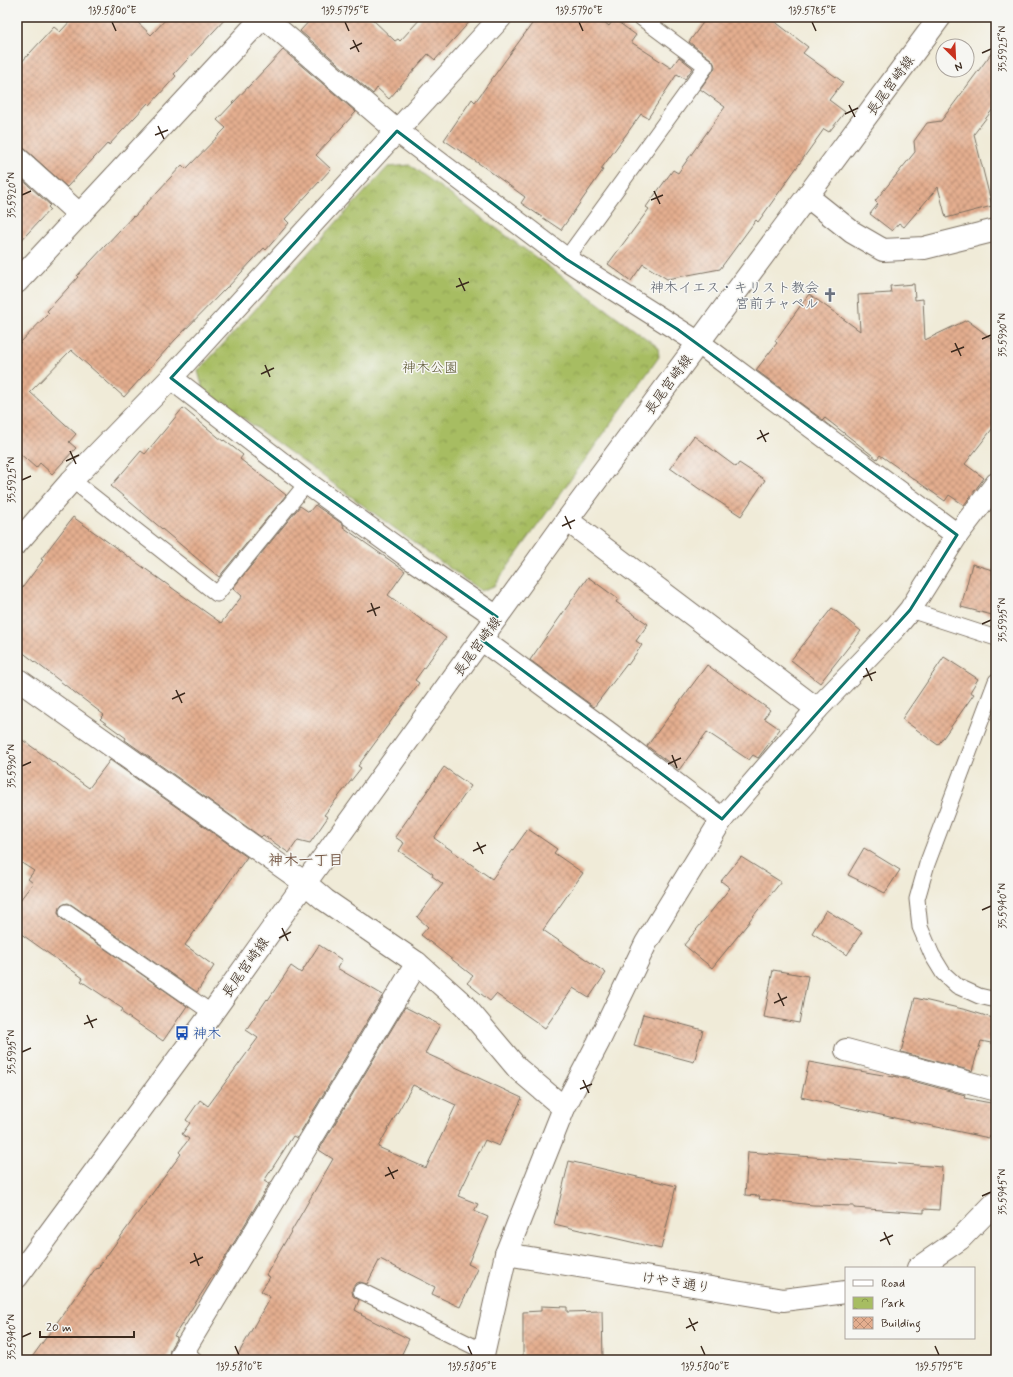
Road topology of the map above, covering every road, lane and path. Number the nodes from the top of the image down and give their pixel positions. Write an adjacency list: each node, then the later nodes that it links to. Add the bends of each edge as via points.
1 (264, 17): 5 (street); 8 (street)
2 (501, 17): 5 (street)
3 (640, 17): 10 (lane, via 706,66)
4 (940, 17): 7 (street, 長尾宮崎線)
5 (397, 131): 10 (street); 13 (street)
6 (17, 158): 8 (street)
7 (808, 197): 9 (street, via 852,232 883,250 924,248); 12 (street, 長尾宮崎線)
8 (80, 215): 11 (street)
9 (996, 230)
10 (566, 259): 12 (street)
11 (17, 282)
12 (699, 342): 17 (street, 長尾宮崎線); 18 (street)
13 (171, 378): 14 (street); 15 (street)
14 (72, 480): 15 (lane, via 217,594); 19 (street)
15 (307, 483): 21 (street)
16 (996, 484): 18 (street)
17 (567, 520): 21 (street, 長尾宮崎線); 26 (street)
18 (957, 535): 20 (street)
19 (17, 543)
20 (910, 610): 22 (lane); 26 (street)
21 (497, 617): 23 (street, 長尾宮崎線)
22 (996, 638)
23 (482, 640): 27 (street); 28 (street, 長尾宮崎線)
24 (17, 679): 28 (street)
25 (996, 681): 31 (lane, via 926,864 917,900 920,928 943,973 957,986)
26 (817, 709): 27 (street)
27 (722, 819): 35 (street, via 646,944)
28 (305, 883): 30 (street, via 325,900); 32 (street, 長尾宮崎線)
29 (67, 912): 32 (lane)
30 (417, 963): 35 (street, via 464,1005 518,1069); 43 (street, via 181,1355)
31 (996, 1000)
32 (212, 1013): 39 (street, 長尾宮崎線)
33 (846, 1050): 34 (street)
34 (996, 1090)
35 (564, 1108): 37 (street)
36 (996, 1202): 38 (street, via 960,1239)
37 (506, 1254): 41 (street, けやき通り, via 783,1300); 42 (street)
38 (919, 1267)
39 (17, 1277)
40 (361, 1291): 42 (lane)
41 (845, 1292)
42 (482, 1355)
43 (190, 1360)

